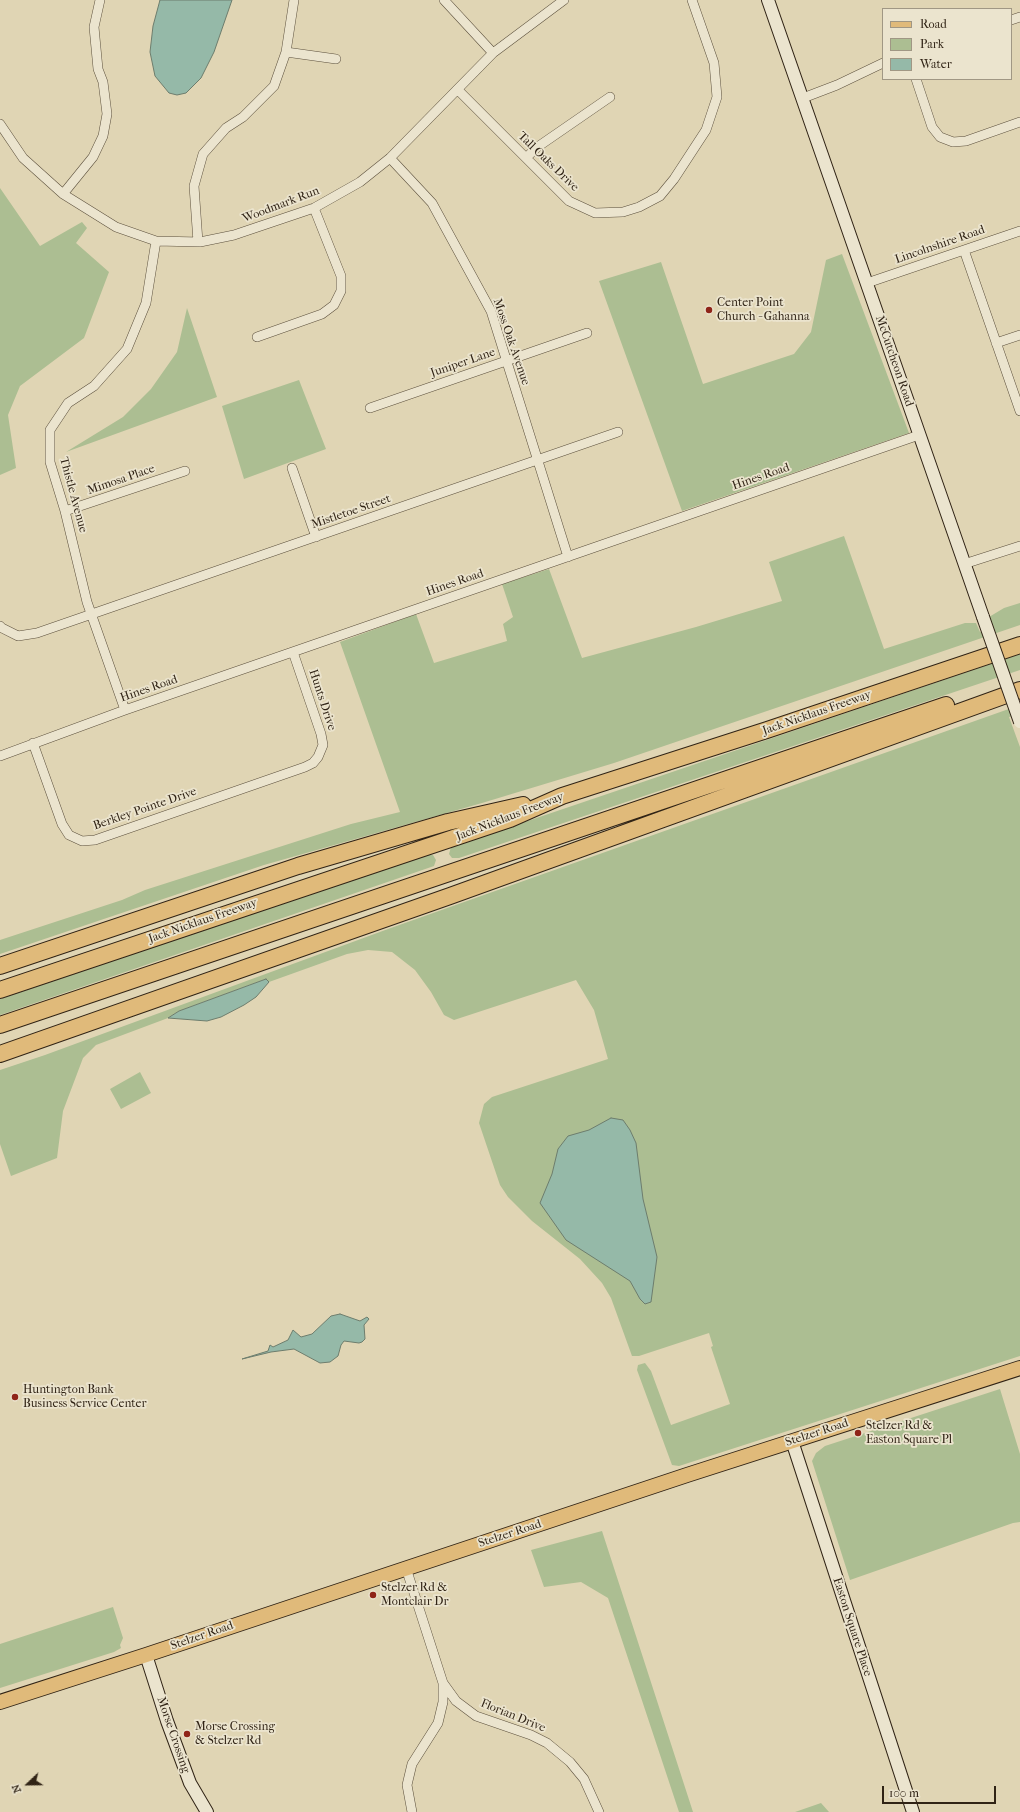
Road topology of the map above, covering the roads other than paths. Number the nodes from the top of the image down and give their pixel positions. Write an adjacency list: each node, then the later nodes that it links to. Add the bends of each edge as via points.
1 (100, 0): 19 (street, via 94,27 98,69 103,82 107,114 103,136 93,157)
2 (294, 0): 7 (street)
3 (444, 0): 8 (street)
4 (564, 0): 8 (street, Woodmark Run)
5 (692, 0): 18 (street, Tall Oaks Drive, via 714,63 717,97 706,130 660,196 623,212 595,213 569,201)
6 (768, 0): 14 (main road, McCutcheon Road)
7 (286, 52): 9 (street); 23 (street, via 274,86 243,117 226,128 203,154 194,186)
8 (493, 53): 12 (street, Woodmark Run)
9 (336, 59)
10 (882, 63): 14 (street)
11 (916, 80): 15 (street, via 932,127 940,137 953,142 966,141)
12 (458, 90): 17 (street, Woodmark Run); 18 (street, Tall Oaks Drive)
13 (610, 98): 18 (street, via 536,148)
14 (803, 98): 25 (main road, McCutcheon Road)
15 (1020, 122)
16 (0, 124): 19 (street, Woodmark Run, via 23,158)
17 (390, 158): 20 (street, Woodmark Run, via 360,182); 30 (street, Moss Oak Avenue, via 432,202 491,311)
18 (526, 158)
19 (63, 194): 22 (street, Woodmark Run, via 116,227)
20 (314, 208): 23 (street, Woodmark Run, via 234,235); 28 (street, via 341,276 341,291 334,305 322,314)
21 (1020, 231): 24 (street, Lincolnshire Road)
22 (156, 241): 23 (street, Woodmark Run); 38 (street, Thistle Avenue, via 146,303 127,349 94,386 68,403 50,430 50,462)
23 (198, 242)
24 (964, 250): 25 (street, Lincolnshire Road); 29 (street)
25 (867, 283): 34 (main road, McCutcheon Road)
26 (587, 333): 30 (street, Juniper Lane)
27 (1020, 335): 29 (street)
28 (257, 337)
29 (996, 343): 32 (street)
30 (506, 360): 31 (street, Juniper Lane); 35 (street, Moss Oak Avenue)
31 (370, 408)
32 (1020, 411)
33 (618, 432): 35 (street, Mistletoe Street)
34 (919, 435): 41 (street, Hines Road); 42 (main road, McCutcheon Road)
35 (538, 460): 39 (street, Mistletoe Street); 41 (street, Moss Oak Avenue)
36 (292, 468): 39 (street)
37 (185, 471): 38 (street, Mimosa Place)
38 (65, 511): 43 (street, Thistle Avenue)
39 (316, 537): 43 (street, Mistletoe Street)
40 (1020, 546): 42 (street)
41 (568, 557): 46 (street, Hines Road)
42 (964, 564): 50 (main road, McCutcheon Road, bridge)
43 (92, 614): 44 (street, Mistletoe Street, via 37,633 18,636); 49 (street, Thistle Avenue)
44 (0, 626)
45 (1020, 645): 54 (highway, Jack Nicklaus Freeway)
46 (293, 652): 49 (street, Hines Road); 53 (street, Hunts Drive, via 321,734 323,745)
47 (1020, 680): 57 (highway)
48 (1020, 690): 58 (highway, via 450,896)
49 (125, 710): 51 (street, Hines Road)
50 (1020, 722)
51 (33, 744): 52 (street, Hines Road); 53 (street, Berkley Pointe Drive, via 62,824 70,835 82,841 95,840 305,767)
52 (0, 756)
53 (318, 757)
54 (562, 796): 55 (highway, via 448,822 298,866); 56 (highway, Jack Nicklaus Freeway, via 510,819)
55 (0, 966)
56 (0, 990)
57 (0, 1025)
58 (0, 1054)
59 (1020, 1368): 60 (main road, Stelzer Road)
60 (792, 1441): 61 (main road, Stelzer Road); 68 (main road, Easton Square Place)
61 (406, 1568): 62 (main road, Stelzer Road); 63 (street)
62 (146, 1656): 64 (main road, Stelzer Road); 65 (main road, Morse Crossing, via 190,1783)
63 (442, 1683): 66 (street, via 443,1702 438,1723 412,1764 407,1785); 67 (street, Florian Drive, via 456,1701 476,1716 547,1743 570,1762 584,1779)
64 (0, 1702)
65 (207, 1812)
66 (412, 1812)
67 (599, 1812)
68 (913, 1812)

